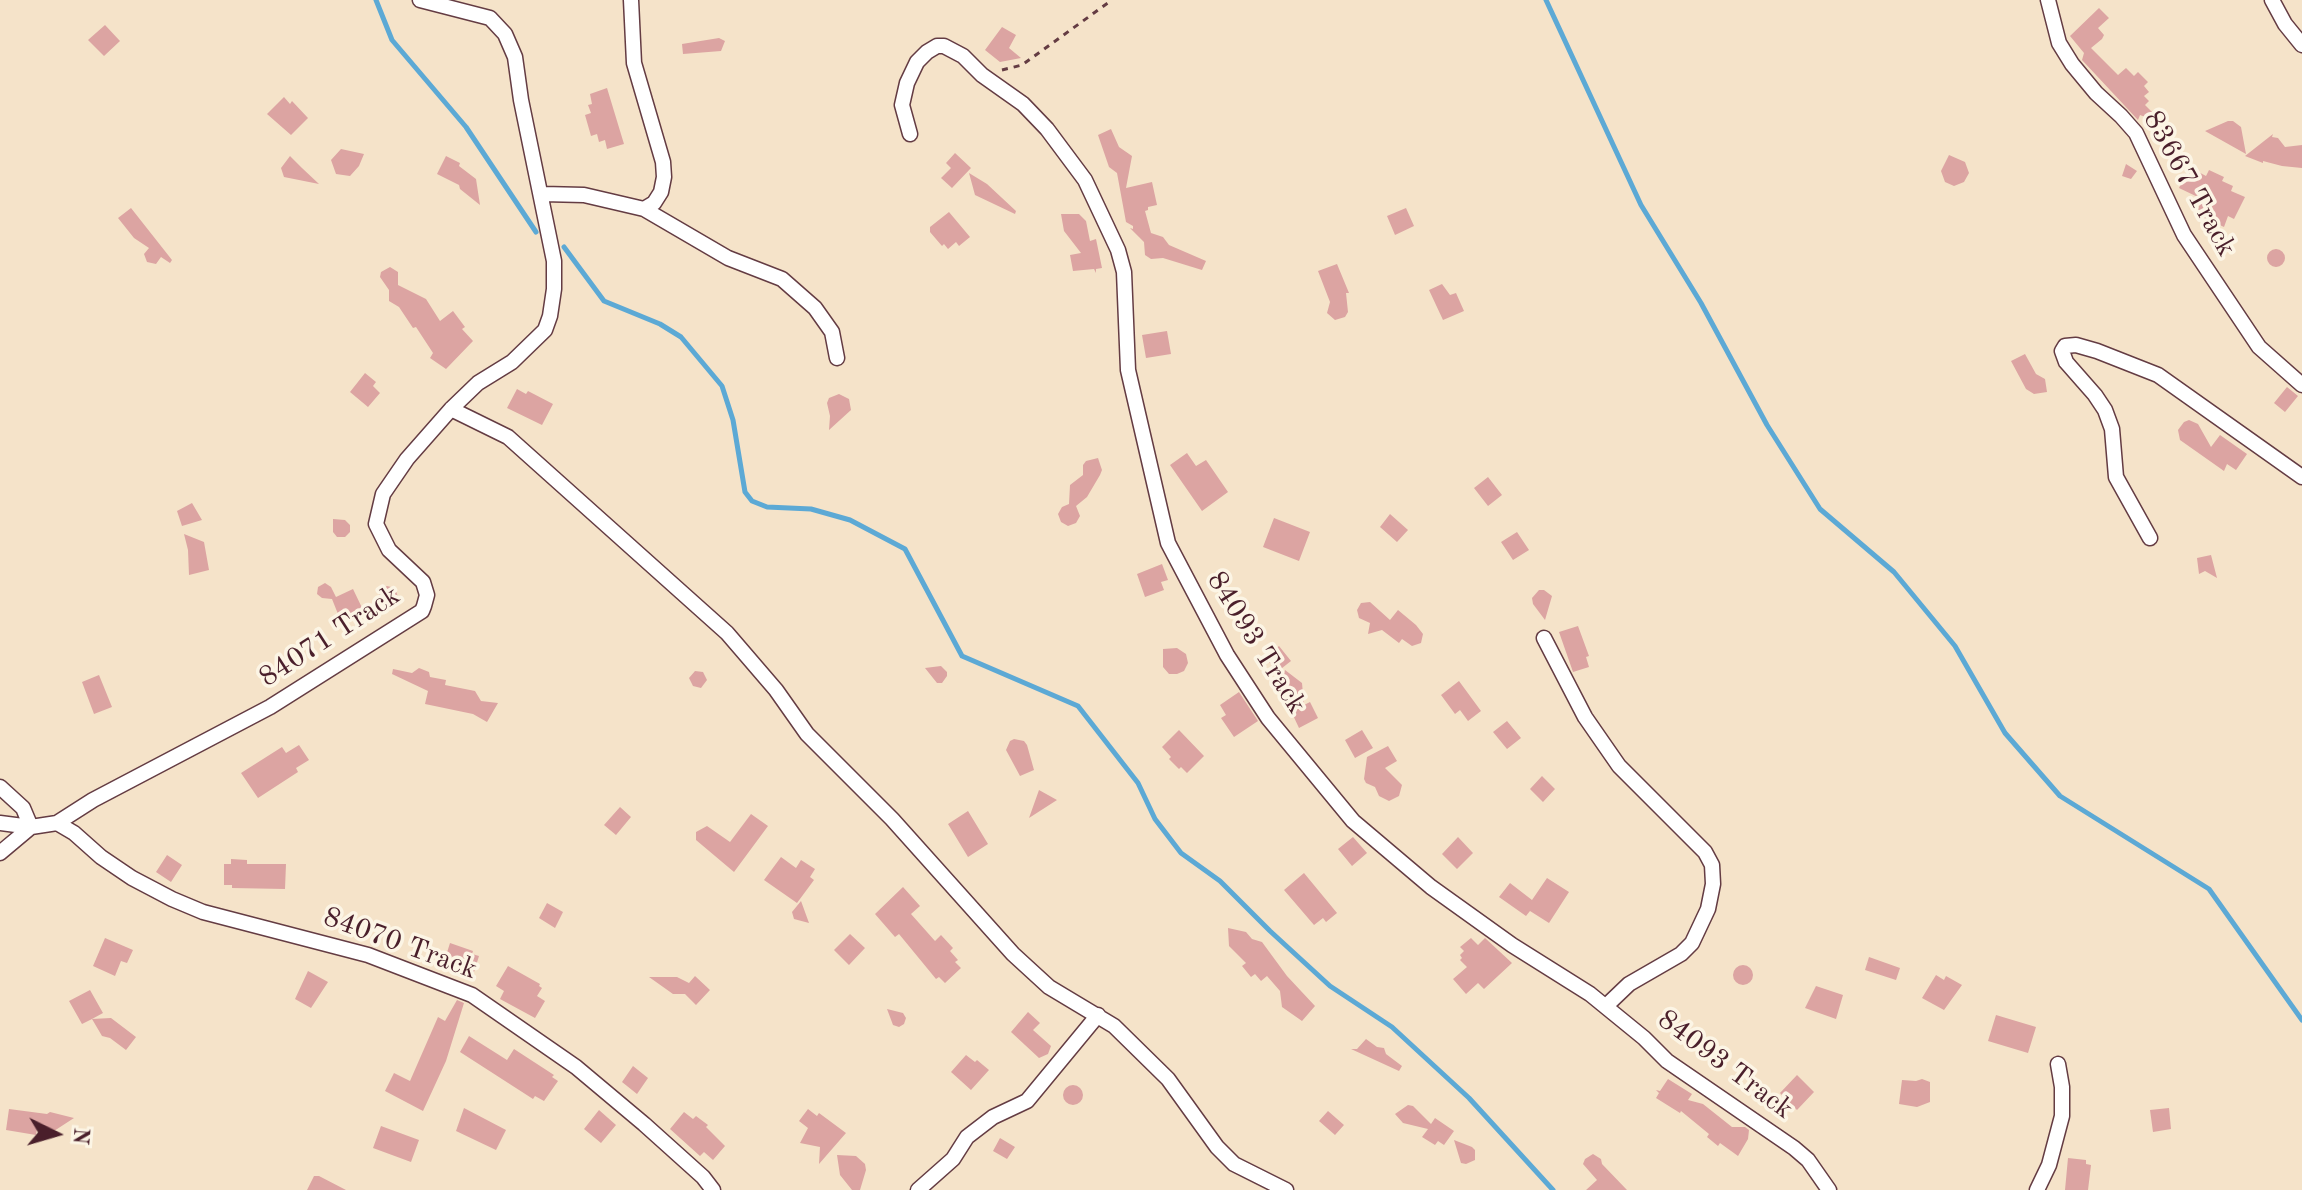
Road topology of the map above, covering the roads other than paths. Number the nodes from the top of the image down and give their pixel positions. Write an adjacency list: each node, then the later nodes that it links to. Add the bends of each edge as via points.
1 (420, 0): 7 (street, 84071 Track, via 490,18 500,27 515,57)
2 (631, 0): 8 (street, via 634,63 664,177 661,192)
3 (2048, 0): 10 (street, 83667 Track, via 2059,43 2096,93 2136,133 2192,247 2259,347)
4 (2272, 0): 5 (street)
5 (2302, 45)
6 (910, 134): 20 (street, 84093 Track, via 902,95 917,62 932,48 944,46 1023,104 1047,129 1085,180 1118,250 1124,272 1128,370 1168,543 1227,655 1268,718 1353,821 1512,945)
7 (543, 194): 8 (street, via 584,195); 11 (street, 84071 Track, via 554,261 545,330)
8 (644, 209): 9 (street, via 728,258 796,289 832,332)
9 (837, 358)
10 (2302, 385)
11 (451, 409): 17 (street, 84071 Track, via 407,459 377,511 381,540 423,582 427,595 422,611 270,707); 21 (street, via 508,437 727,633 807,734 884,810 1004,945 1049,987)
12 (2302, 477): 13 (street, via 2158,375 2097,351 2065,346 2066,362 2105,410 2116,477)
13 (2150, 538)
14 (1544, 638): 20 (street, via 1585,717 1619,766 1712,865 1708,909 1692,943 1629,984)
15 (0, 787): 18 (street, via 23,808)
16 (0, 823): 18 (street)
17 (57, 823): 18 (street); 23 (street, 84070 Track, via 132,878 203,912 368,955 472,995 576,1067)
18 (31, 827): 19 (street)
19 (0, 853)
20 (1606, 1006): 26 (street, 84093 Track, via 1667,1061 1794,1148)
21 (1098, 1015): 24 (street, via 1027,1101 967,1137 953,1159); 25 (street, via 1168,1079 1234,1164)
22 (2058, 1064): 27 (street, via 2062,1116)
23 (713, 1190)
24 (918, 1190)
25 (1286, 1190)
26 (1829, 1190)
27 (2037, 1190)

